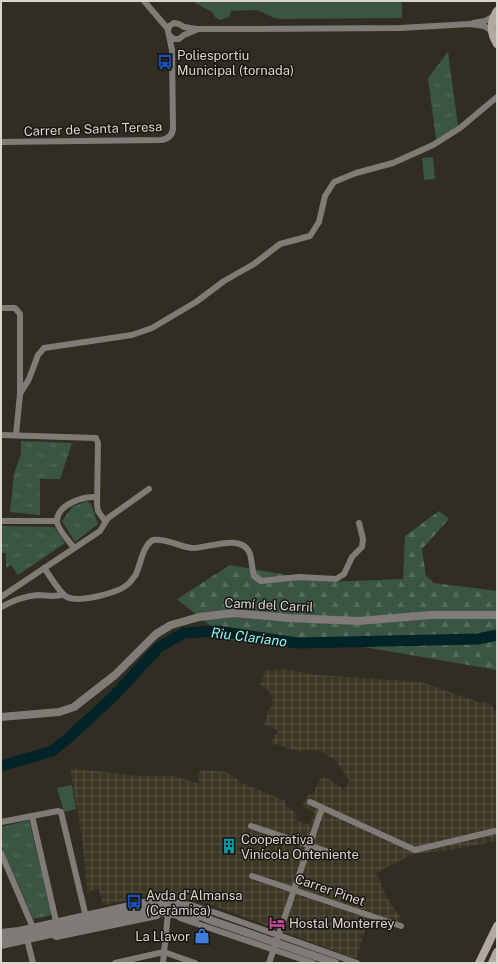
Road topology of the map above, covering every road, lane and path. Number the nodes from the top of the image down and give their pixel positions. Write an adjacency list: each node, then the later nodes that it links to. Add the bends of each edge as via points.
1 (144, 1): 4 (street, via 158,15 164,26)
2 (495, 14): 3 (street, via 485,21); 7 (main road)
3 (470, 24): 6 (street, via 400,28); 7 (street, via 484,26)
4 (170, 27): 5 (street, via 177,23); 9 (street)
5 (184, 27): 6 (street); 8 (street)
6 (197, 29): 8 (street)
7 (492, 31): 11 (main road)
8 (184, 35): 10 (street)
9 (170, 36): 10 (street); 12 (street, Carrer de Santa Teresa)
10 (179, 39): 12 (street)
11 (497, 44)
12 (172, 50): 14 (street, Carrer de Santa Teresa, via 173,129 168,138)
13 (497, 97): 16 (street, via 460,128 433,145 393,164 356,173 334,182 325,196 319,222 310,236 280,244 174,316 138,334 44,348 38,355)
14 (1, 142)
15 (1, 308): 16 (street, via 14,308 20,314)
16 (20, 394): 18 (street)
17 (1, 435): 18 (street)
18 (16, 435): 20 (street, via 96,438)
19 (149, 489): 23 (street)
20 (96, 497): 22 (street, via 84,497 70,502); 23 (street, via 98,511)
21 (1, 521): 22 (street)
22 (57, 521): 25 (street)
23 (105, 521): 25 (street, via 100,531)
24 (359, 523): 27 (street, via 363,538 362,548 352,556 344,574 336,579 300,577 260,580 254,576 249,552 239,545 226,542 194,548 156,540 147,544 139,568 125,586 87,598 72,599)
25 (74, 548): 26 (street)
26 (44, 568): 27 (street); 28 (street)
27 (63, 594): 29 (street, via 36,595)
28 (1, 597)
29 (1, 607)
30 (497, 615): 31 (street, Camí del Carril, via 430,615 359,621 234,613 199,617 171,625 156,634 115,675 74,707 59,712)
31 (1, 717)
32 (310, 802): 33 (street)
33 (322, 808): 37 (street, via 415,850); 38 (street)
34 (32, 816): 35 (street); 45 (street, via 58,810 61,812); 47 (street)
35 (1, 822)
36 (251, 826): 38 (street)
37 (495, 831)
38 (309, 845): 40 (street); 42 (street)
39 (1, 853): 50 (street)
40 (335, 854)
41 (252, 876): 42 (street, Carrer Pinet)
42 (294, 890): 48 (street, Carrer Pinet); 55 (street)
43 (151, 904): 44 (street, via 164,909); 45 (street); 46 (street, via 183,909); 46 (street, via 160,901 182,903)
44 (168, 915): 46 (street); 52 (street, via 144,913); 55 (street); 57 (street)
45 (86, 917): 47 (street); 50 (street); 52 (street, via 85,924)
46 (213, 918): 55 (street)
47 (56, 921): 50 (street)
48 (401, 926)
49 (497, 926): 67 (main road)
50 (33, 929): 51 (street); 53 (street)
51 (1, 932)
52 (53, 933): 54 (street)
53 (1, 937)
54 (27, 939): 56 (street); 59 (street)
55 (277, 942): 63 (street); 64 (street); 65 (street); 66 (street)
56 (1, 945)
57 (164, 952): 60 (street); 61 (street); 62 (street)
58 (497, 952): 68 (main road)
59 (32, 963)
60 (115, 963)
61 (163, 963)
62 (195, 963)
63 (269, 963)
64 (313, 963)
65 (335, 963)
66 (357, 963)
67 (479, 963)
68 (492, 963)

